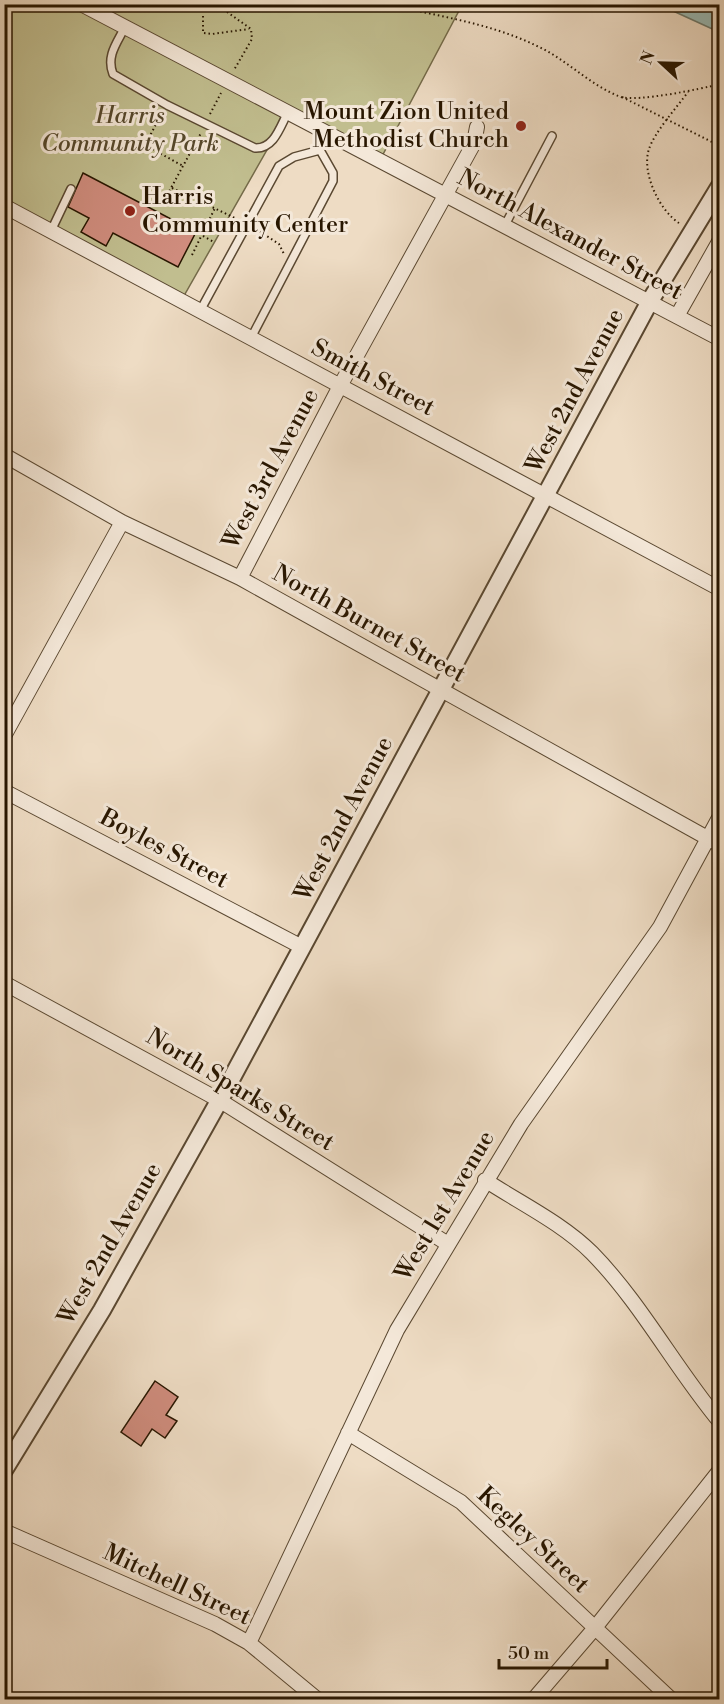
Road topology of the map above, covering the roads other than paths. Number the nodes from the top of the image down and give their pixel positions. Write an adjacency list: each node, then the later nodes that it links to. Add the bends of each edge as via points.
1 (81, 4): 2 (street, North Alexander Street)
2 (125, 27): 3 (street, North Alexander Street); 3 (lane, via 111,53 113,74 166,105 255,148 272,142)
3 (288, 112): 5 (street, North Alexander Street)
4 (477, 128): 10 (street, West 3rd Avenue, via 474,142)
5 (328, 134): 7 (lane); 10 (street, North Alexander Street)
6 (552, 136): 12 (lane)
7 (320, 150): 16 (lane, via 279,166); 18 (lane, via 333,180)
8 (71, 189): 13 (lane)
9 (716, 192): 15 (street, West 2nd Avenue)
10 (446, 195): 12 (street, North Alexander Street); 20 (street, West 3rd Avenue)
11 (4, 206): 13 (street, Smith Street)
12 (505, 225): 15 (street, North Alexander Street)
13 (51, 231): 16 (street, Smith Street)
14 (720, 240): 17 (street)
15 (650, 301): 17 (street, North Alexander Street); 22 (street, West 2nd Avenue)
16 (200, 310): 18 (street, Smith Street)
17 (677, 316): 19 (street, North Alexander Street)
18 (251, 338): 20 (street, Smith Street)
19 (720, 339)
20 (340, 386): 22 (street, Smith Street); 24 (street, West 3rd Avenue)
21 (4, 455): 23 (street, North Burnet Street)
22 (545, 496): 25 (street, Smith Street); 26 (street, West 2nd Avenue)
23 (123, 522): 24 (street, North Burnet Street); 27 (street)
24 (240, 578): 26 (street, North Burnet Street)
25 (720, 589)
26 (441, 689): 30 (street, North Burnet Street); 31 (street, West 2nd Avenue)
27 (4, 736)
28 (4, 790): 31 (street, Boyles Street)
29 (720, 816): 30 (street, West 1st Avenue)
30 (714, 841): 34 (street, West 1st Avenue, via 639,961)
31 (302, 947): 33 (street, West 2nd Avenue)
32 (4, 983): 33 (street, North Sparks Street)
33 (219, 1100): 35 (street, North Sparks Street); 38 (street, West 2nd Avenue, via 102,1310)
34 (485, 1179): 35 (street, West 1st Avenue); 36 (street, via 590,1251)
35 (448, 1244): 37 (street, West 1st Avenue, via 397,1330)
36 (720, 1422)
37 (348, 1433): 41 (street, Kegley Street, via 461,1502); 42 (street, West 1st Avenue)
38 (4, 1470)
39 (720, 1470): 41 (street)
40 (4, 1531): 42 (street, Mitchell Street)
41 (594, 1629): 44 (street); 45 (street, Kegley Street)
42 (249, 1642): 43 (street, Mitchell Street)
43 (318, 1700)
44 (534, 1700)
45 (672, 1700)

